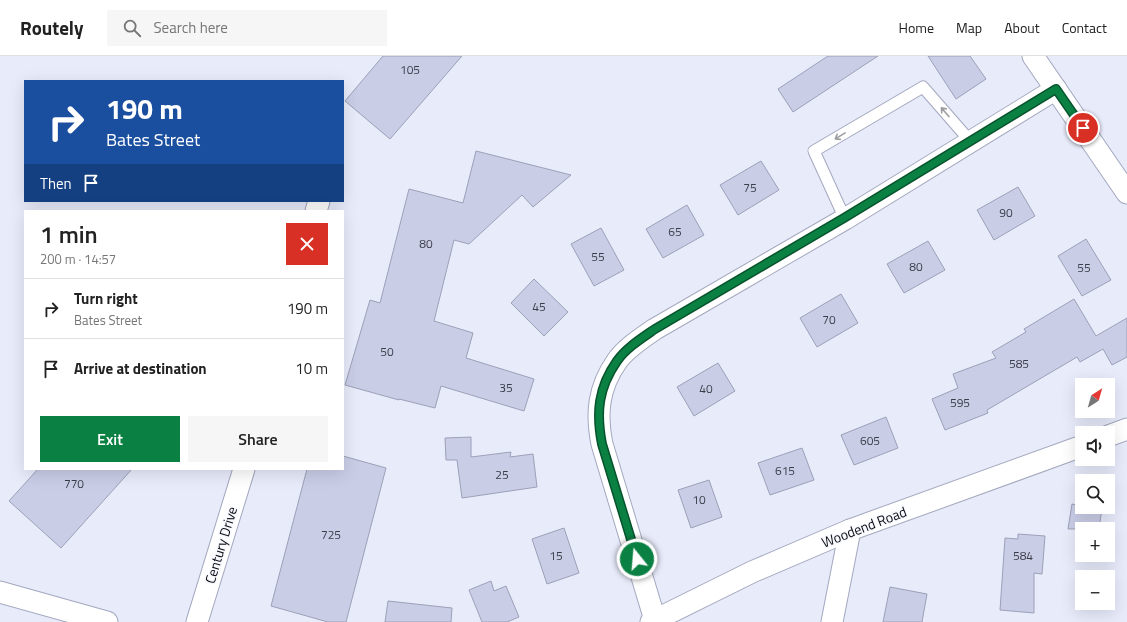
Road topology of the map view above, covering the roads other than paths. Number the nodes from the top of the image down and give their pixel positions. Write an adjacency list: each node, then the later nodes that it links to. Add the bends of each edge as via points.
1 (1033, 56): 2 (street)
2 (1056, 89): 3 (street); 4 (street)
3 (971, 142): 5 (street); 5 (lane, one-way to 5, via 923,87 814,151)
4 (1127, 193)
5 (844, 218): 13 (street, via 655,329 617,361 606,382 599,405 598,425)
6 (1127, 429): 7 (street)
7 (1115, 433)
8 (1075, 449): 10 (street, Woodend Road)
9 (244, 470): 14 (street, Century Drive)
10 (850, 530): 13 (street, Woodend Road, via 752,572); 15 (street)
11 (0, 592): 12 (street)
12 (94, 620)
13 (653, 621)
14 (197, 622)
15 (832, 622)

